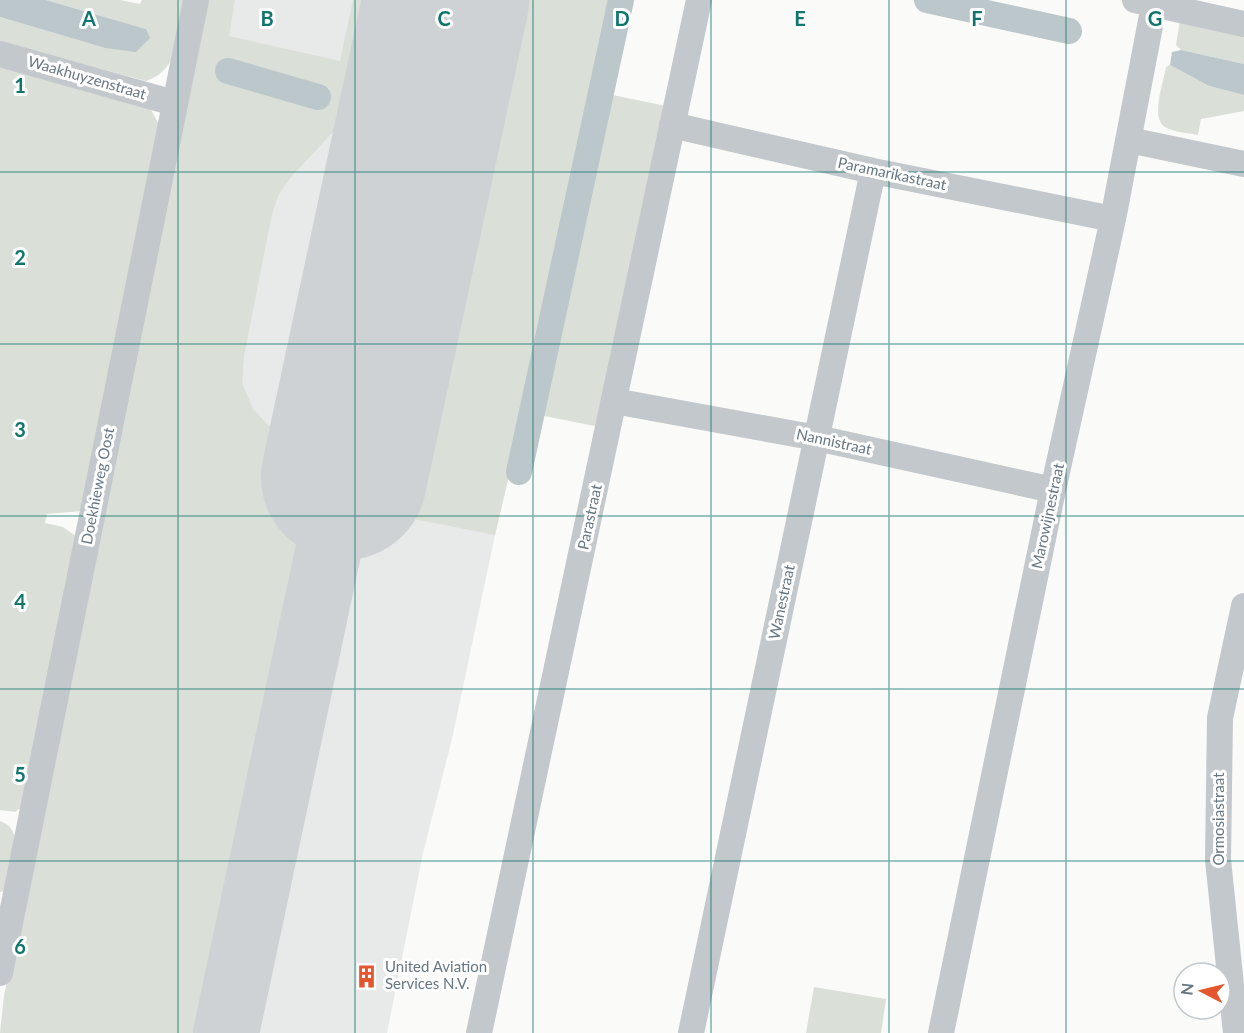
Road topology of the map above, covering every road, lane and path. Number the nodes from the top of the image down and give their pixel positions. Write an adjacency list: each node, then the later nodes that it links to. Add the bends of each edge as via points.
1 (196, 0): 6 (street, Doekhieweg Oost)
2 (699, 0): 7 (street, Parastraat)
3 (1148, 2): 4 (street); 8 (street, Marowijnestraat)
4 (1244, 24)
5 (0, 54): 6 (street, Waakhuyzenstraat)
6 (174, 102): 16 (street, Doekhieweg Oost)
7 (672, 125): 10 (street, Paramarikastraat); 12 (street, Parastraat)
8 (1129, 140): 9 (street); 11 (street, Marowijnestraat)
9 (1244, 164)
10 (873, 171): 11 (street, Paramarikastraat); 13 (street, Wanestraat)
11 (1113, 219): 14 (street, Marowijnestraat)
12 (614, 401): 13 (street, Nannistraat); 17 (street, Parastraat)
13 (817, 438): 14 (street, Nannistraat); 18 (street, Wanestraat)
14 (1053, 489): 19 (street, Marowijnestraat)
15 (1244, 606): 20 (street, Ormosiastraat, via 1220,717 1218,860)
16 (0, 973)
17 (479, 1033)
18 (691, 1033)
19 (941, 1033)
20 (1236, 1033)

